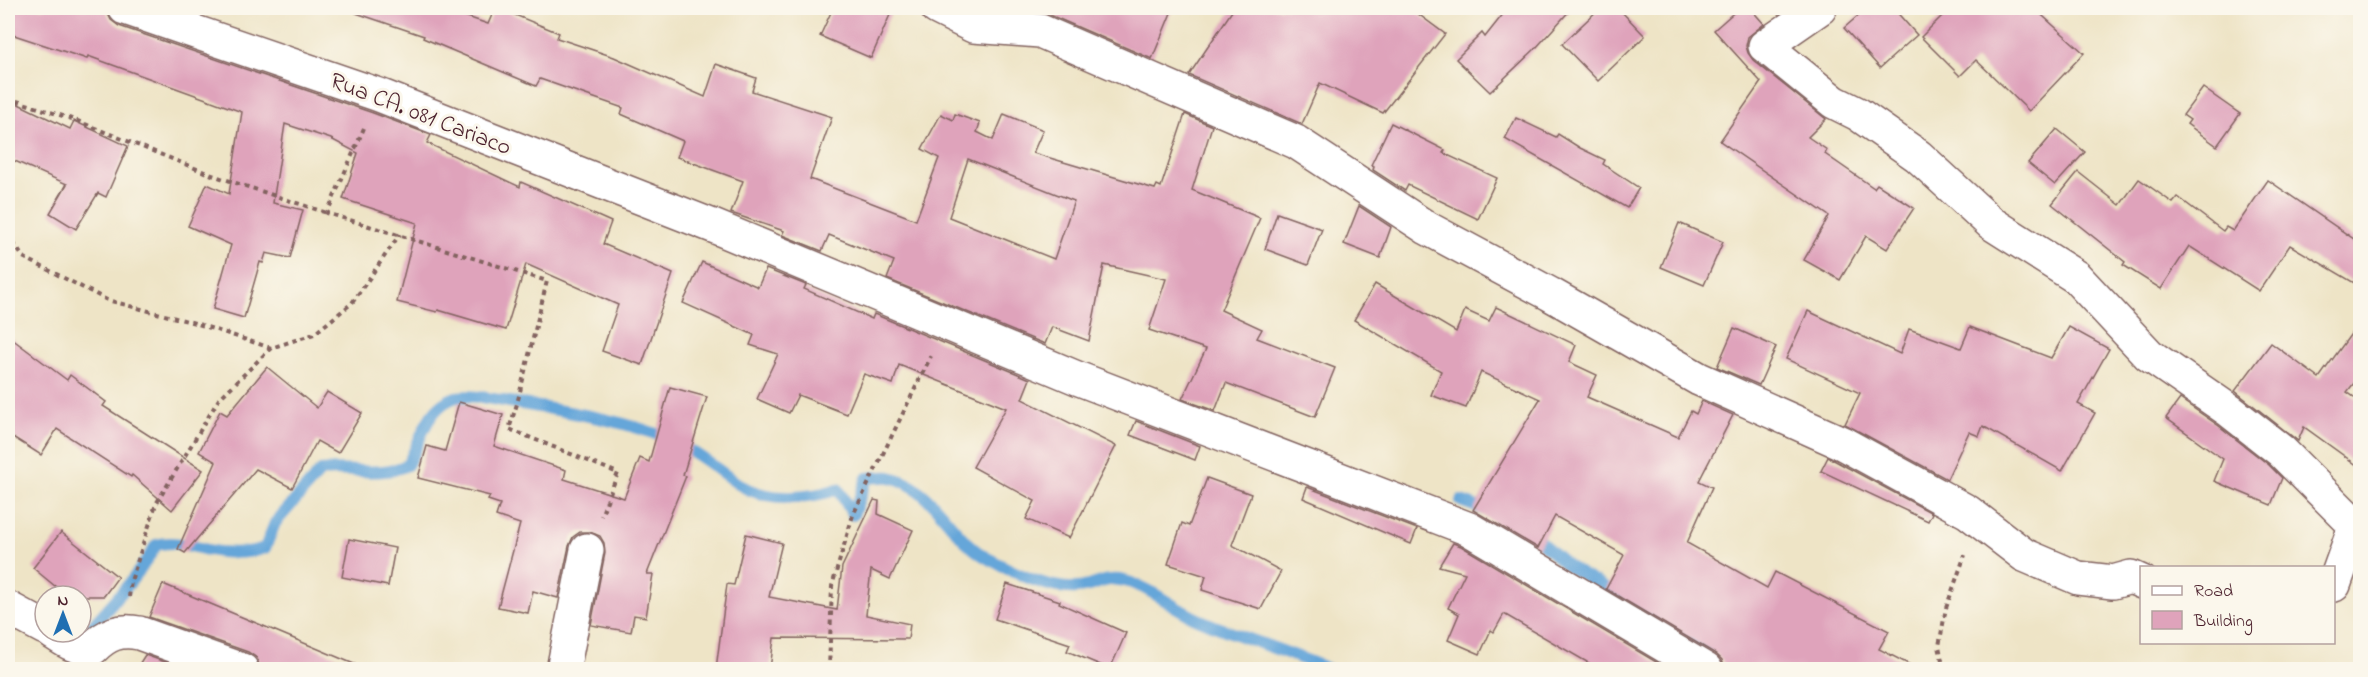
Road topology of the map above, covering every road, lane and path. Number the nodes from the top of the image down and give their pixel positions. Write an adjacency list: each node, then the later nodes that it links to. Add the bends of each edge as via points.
1 (125, 8): 4 (street, Rua CA. 081 Cariaco)
2 (937, 8): 11 (street, via 973,26 1040,32 1296,142 1414,220 1699,379 1842,443)
3 (1820, 8): 12 (street, via 1765,46 1834,102 1918,156 1990,223 2076,277 2150,355 2281,451)
4 (379, 95): 6 (path); 9 (street, Rua CA. 081 Cariaco, via 713,226)
5 (8, 98): 6 (path, via 75,120 212,176)
6 (327, 213): 7 (path)
7 (400, 234): 10 (path, via 352,303 314,334); 13 (path, via 547,281 509,429 618,472)
8 (8, 235): 10 (path, via 23,257 107,300)
9 (946, 323): 22 (path, via 853,515 832,586); 23 (street, Rua CA. 081 Cariaco, via 1077,378 1469,529)
10 (271, 348): 18 (path, via 219,399 156,504 131,581)
11 (1968, 512): 14 (street, via 2024,555 2078,578 2113,582 2131,577); 24 (path, via 1977,525 1946,608 1940,646)
12 (2359, 528): 15 (street, via 2352,535)
13 (587, 550): 21 (street)
14 (2140, 581)
15 (2335, 582)
16 (8, 608): 17 (street)
17 (33, 622)
18 (125, 630): 19 (street, via 101,640 93,648); 20 (street)
19 (70, 644)
20 (242, 669)
21 (563, 669)
22 (829, 669)
23 (1706, 669)
24 (1944, 669)

